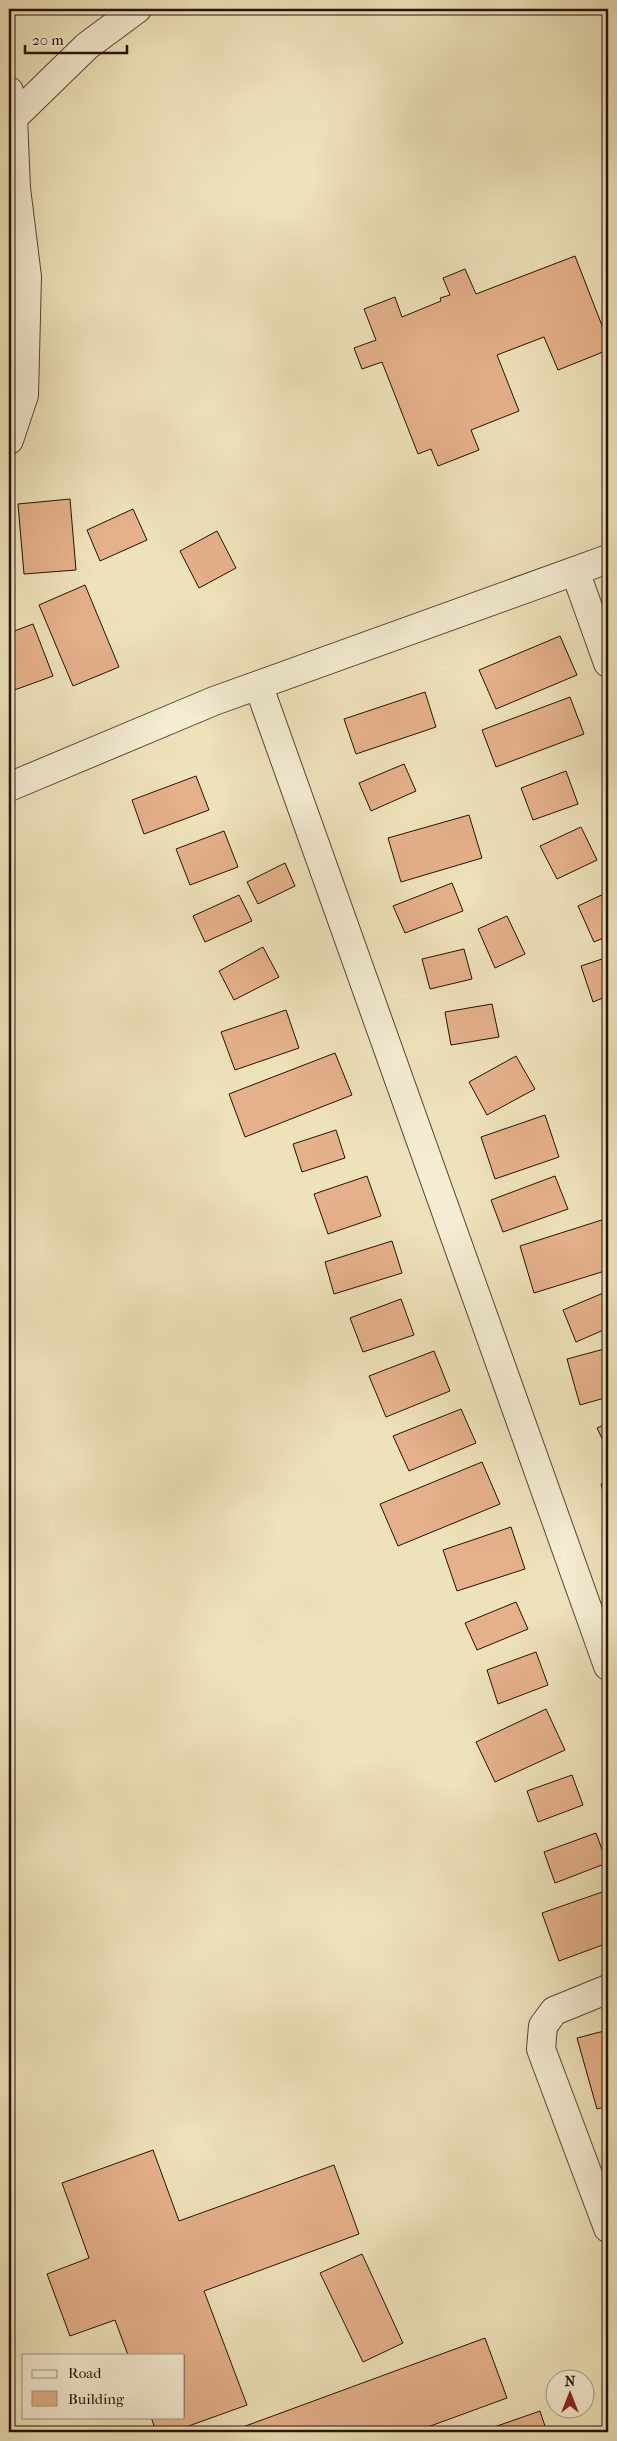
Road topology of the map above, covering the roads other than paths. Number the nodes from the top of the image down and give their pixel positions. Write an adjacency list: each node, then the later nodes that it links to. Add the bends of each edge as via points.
1 (137, 9): 3 (street, via 87,46)
2 (9, 91): 3 (street)
3 (13, 118): 4 (street, via 16,188 26,277 24,394)
4 (9, 440)
5 (608, 559): 6 (street)
6 (575, 571): 7 (street); 8 (street)
7 (608, 663)
8 (259, 687): 9 (street, via 214,702); 10 (street)
9 (9, 787)
10 (608, 1666)
11 (608, 1989): 12 (street, via 554,2011 542,2026 541,2049)
12 (608, 2228)

